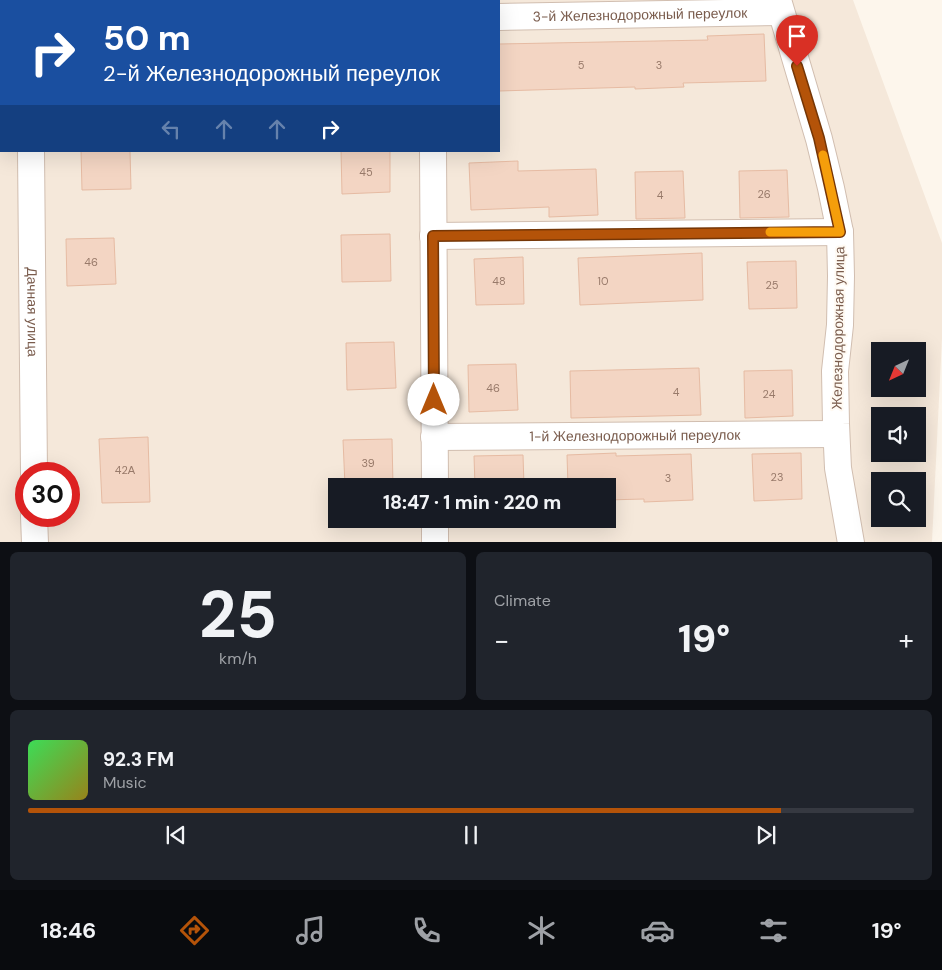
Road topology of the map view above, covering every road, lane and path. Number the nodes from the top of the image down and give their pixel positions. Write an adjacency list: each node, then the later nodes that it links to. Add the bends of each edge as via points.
1 (780, 6): 2 (street, 3-й Железнодорожный переулок); 5 (street, Железнодорожная улица, via 819,138)
2 (500, 16)
3 (31, 152): 9 (street, Дачная улица)
4 (433, 152): 6 (street)
5 (840, 232): 6 (street); 7 (street, Железнодорожная улица)
6 (433, 236): 8 (street)
7 (836, 434): 8 (street, 1-й Железнодорожный переулок); 15 (street, Железнодорожная улица, via 838,468)
8 (434, 437): 10 (street)
9 (34, 462)
10 (435, 478)
11 (34, 527): 13 (street)
12 (435, 528): 14 (street)
13 (35, 542)
14 (435, 542)
15 (851, 542)

